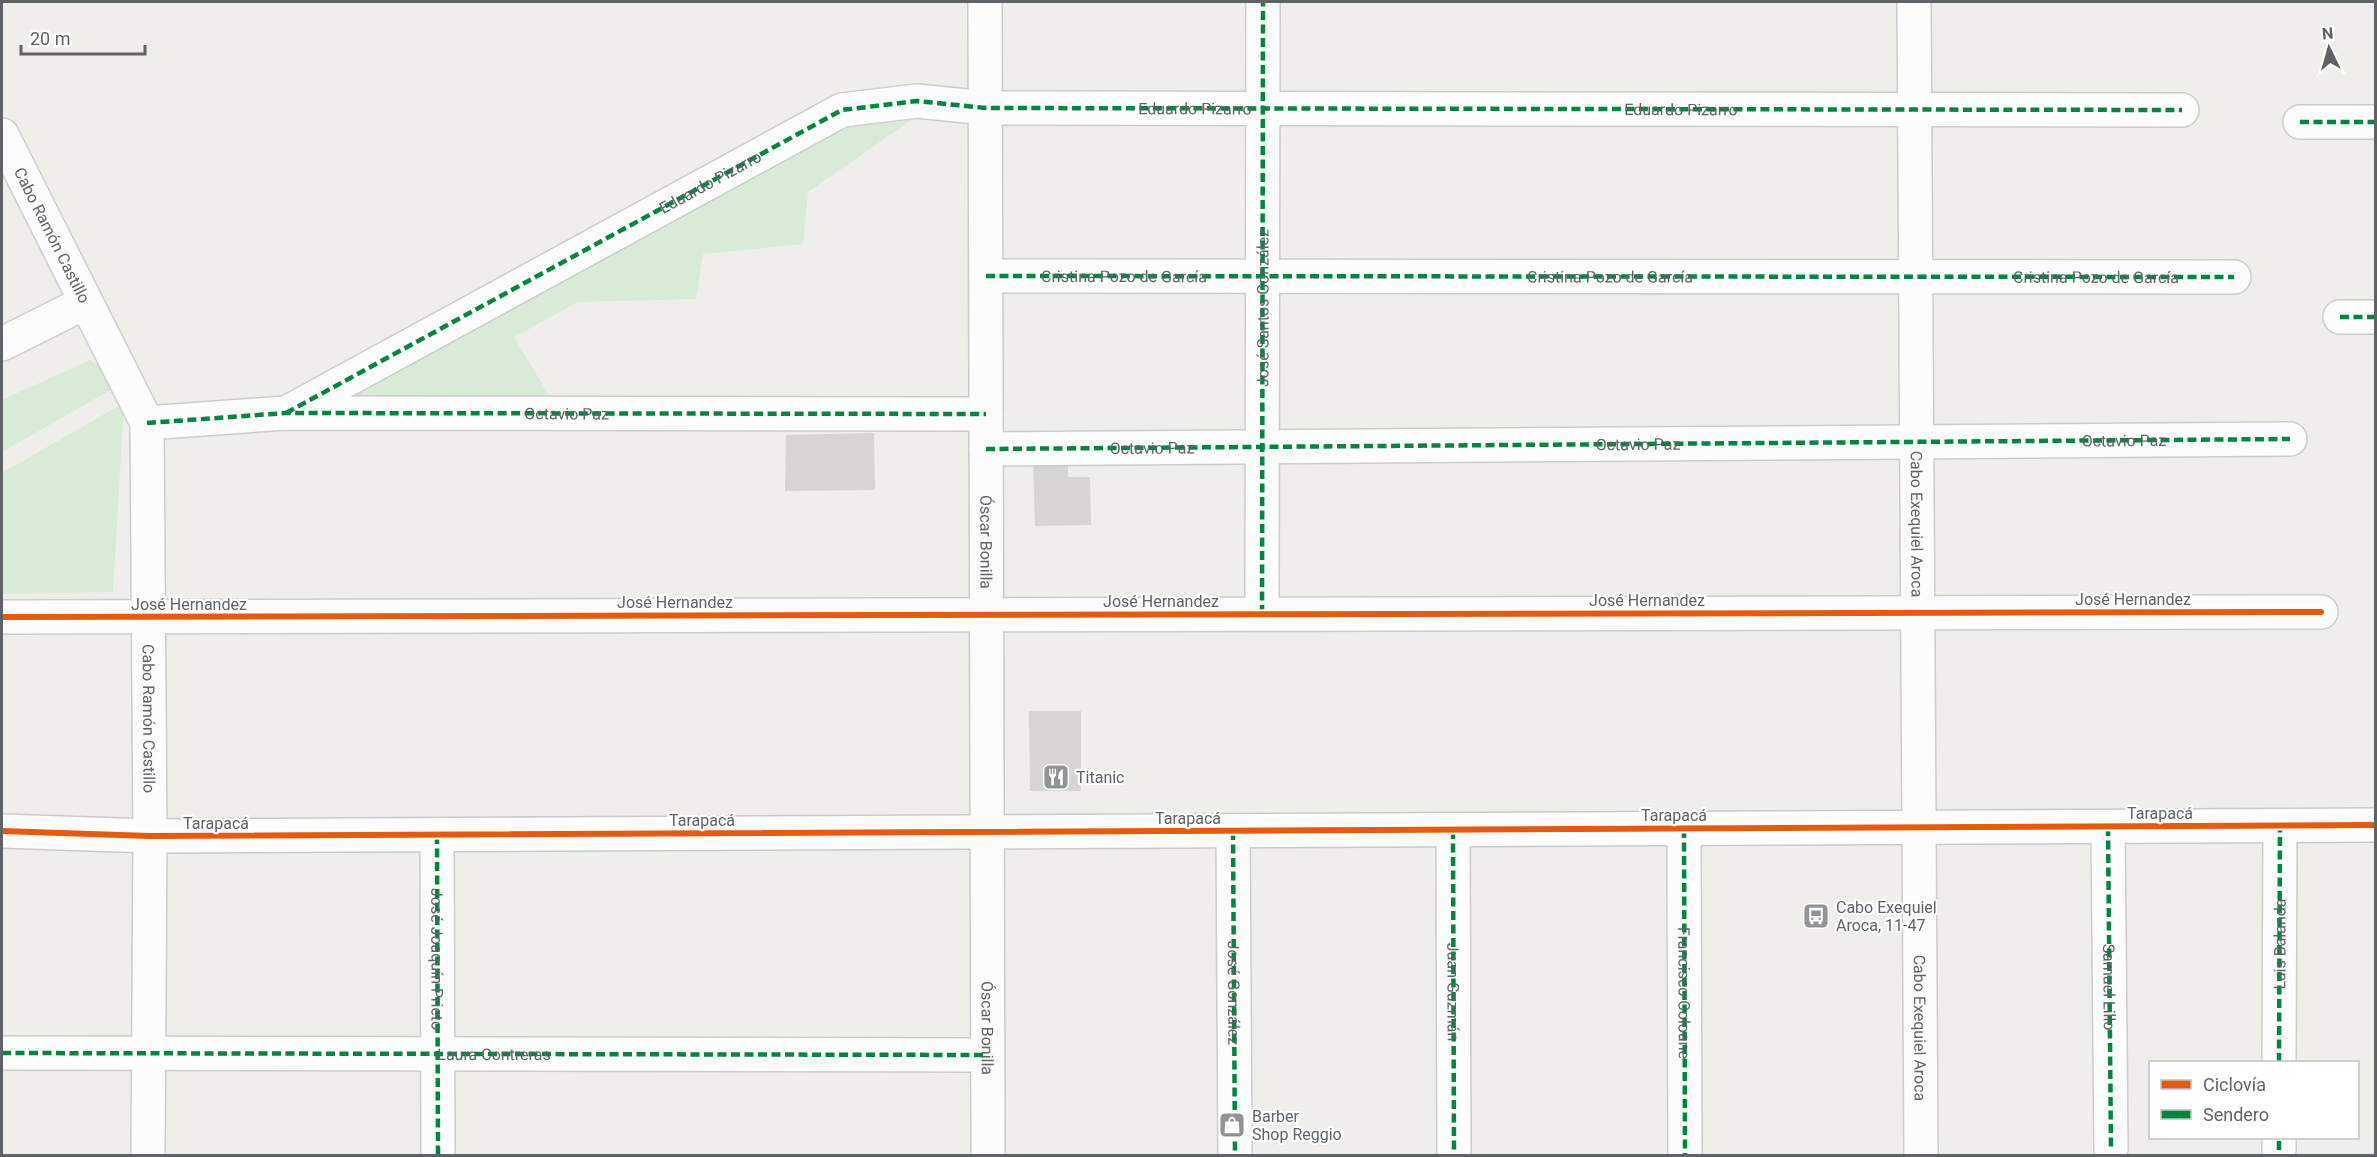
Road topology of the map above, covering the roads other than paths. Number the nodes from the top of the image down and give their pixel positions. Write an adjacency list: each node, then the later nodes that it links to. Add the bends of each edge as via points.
1 (985, 2): 4 (street, Óscar Bonilla)
2 (1263, 2): 5 (street, José Santos González)
3 (1914, 2): 6 (street, Cabo Exequiel Aroca)
4 (986, 108): 5 (street, Eduardo Pizarro); 11 (street, Óscar Bonilla); 19 (street, Eduardo Pizarro, via 917,101 842,110)
5 (1262, 109): 6 (street, Eduardo Pizarro); 12 (street, José Santos González)
6 (1915, 110): 7 (street, Eduardo Pizarro); 13 (street, Cabo Exequiel Aroca)
7 (2182, 110)
8 (2376, 122): 9 (street)
9 (2300, 123)
10 (2, 135): 15 (street, Cabo Ramón Castillo)
11 (986, 276): 12 (street, Cristina Pozo de García); 20 (street, Óscar Bonilla)
12 (1263, 277): 13 (street, Cristina Pozo de García); 24 (street, José Santos González)
13 (1916, 277): 14 (street, Cristina Pozo de García); 23 (street, Cabo Exequiel Aroca)
14 (2234, 277)
15 (86, 302): 18 (street); 21 (street, Cabo Ramón Castillo)
16 (2376, 317): 17 (street)
17 (2340, 318)
18 (2, 344)
19 (286, 413): 20 (street, Octavio Paz); 21 (street, Octavio Paz)
20 (986, 414): 25 (street, Óscar Bonilla)
21 (147, 423): 31 (street, Cabo Ramón Castillo)
22 (2290, 439): 23 (street, Octavio Paz)
23 (1916, 442): 24 (street, Octavio Paz); 27 (street, Cabo Exequiel Aroca)
24 (1262, 447): 25 (street, Octavio Paz); 29 (street, José Santos González)
25 (986, 449): 28 (street, Óscar Bonilla)
26 (2321, 612): 27 (street, José Hernandez)
27 (1917, 613): 29 (street, José Hernandez); 34 (street, Cabo Exequiel Aroca)
28 (986, 615): 29 (street, José Hernandez); 31 (street, José Hernandez); 40 (street, Óscar Bonilla)
29 (1262, 615)
30 (2, 617): 31 (street, José Hernandez)
31 (147, 617): 42 (street, Cabo Ramón Castillo)
32 (2376, 825): 33 (street, Tarapacá)
33 (2280, 826): 35 (street, Tarapacá); 47 (street, Luis Balanda)
34 (1918, 827): 35 (street, Tarapacá); 36 (street, Tarapacá); 55 (street, Cabo Exequiel Aroca)
35 (2108, 827): 48 (street, Samuel Lillo)
36 (1684, 829): 37 (street, Tarapacá); 54 (street, Francisco Coloane)
37 (1453, 830): 39 (street, Tarapacá); 53 (street, Juan Guzmán)
38 (2, 831): 42 (street, Tarapacá)
39 (1233, 831): 40 (street, Tarapacá); 52 (street, José González)
40 (986, 832): 41 (street, Tarapacá); 46 (street, Óscar Bonilla)
41 (437, 835): 42 (street, Tarapacá); 45 (street, José Joaquín Prieto)
42 (150, 836): 44 (street, Cabo Ramón Castillo)
43 (2, 1053): 44 (street, Laura Contreras)
44 (148, 1053): 45 (street, Laura Contreras); 49 (street, Cabo Ramón Castillo)
45 (438, 1054): 46 (street, Laura Contreras); 50 (street, José Joaquín Prieto)
46 (987, 1055): 51 (street, Óscar Bonilla)
47 (2279, 1061)
48 (2111, 1149)
49 (148, 1155)
50 (438, 1155)
51 (988, 1155)
52 (1234, 1155)
53 (1454, 1155)
54 (1685, 1155)
55 (1921, 1155)

